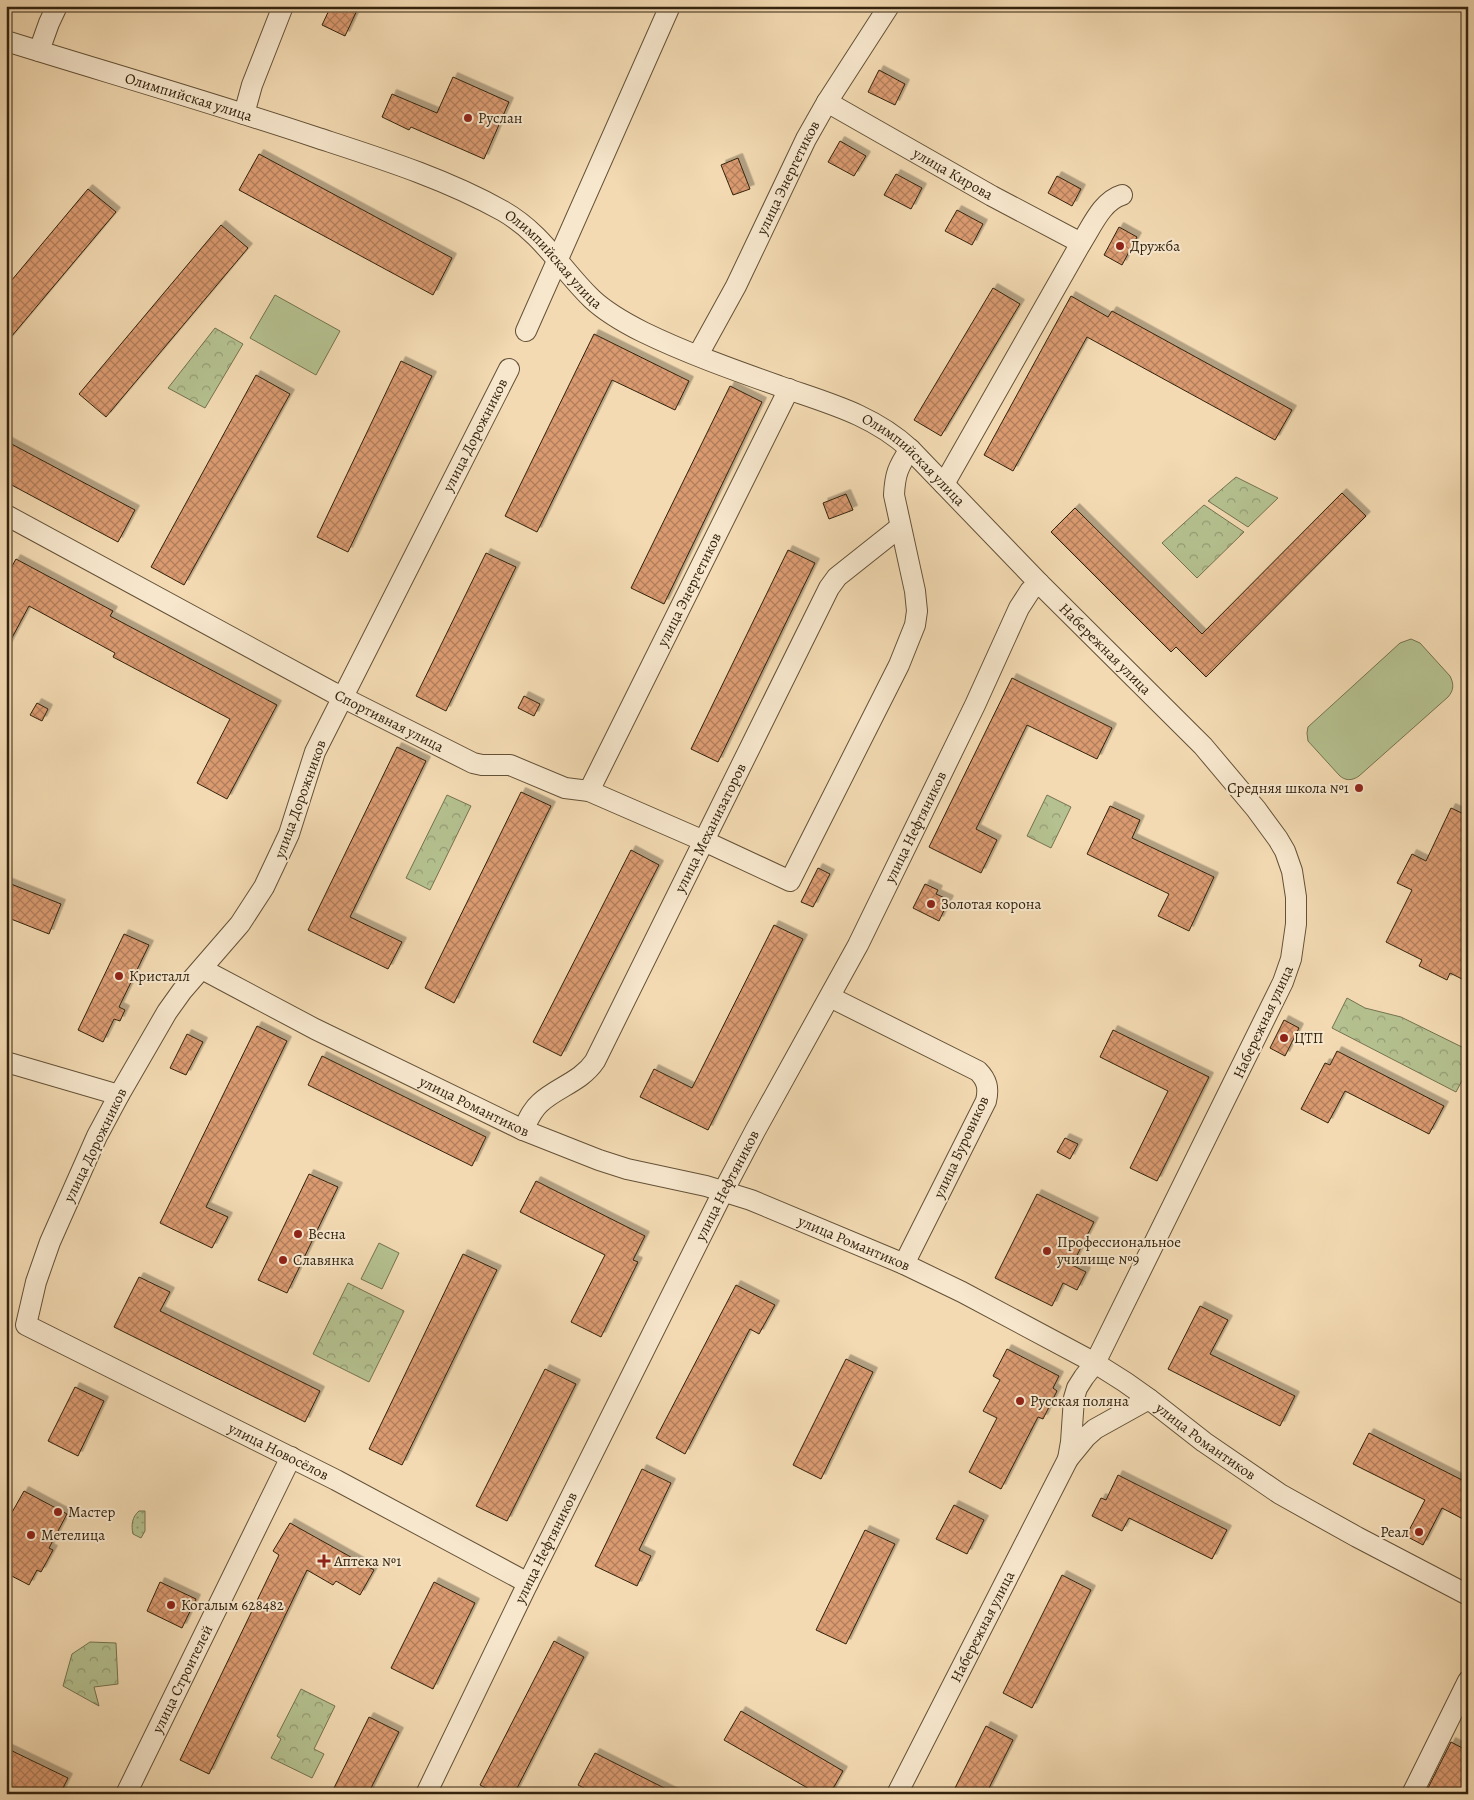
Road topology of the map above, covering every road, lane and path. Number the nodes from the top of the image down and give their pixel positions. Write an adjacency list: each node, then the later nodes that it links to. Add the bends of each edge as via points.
1 (57, 6): 6 (street)
2 (283, 6): 8 (street)
3 (670, 6): 11 (street)
4 (889, 6): 7 (street, улица Энергетиков)
5 (6, 41): 6 (street, Олимпийская улица)
6 (39, 52): 8 (street, Олимпийская улица)
7 (827, 102): 10 (street, улица Кирова); 13 (street, улица Энергетиков, via 794,162 736,286)
8 (244, 114): 11 (street, Олимпийская улица, via 380,159 475,196 528,228)
9 (1122, 195): 10 (street, via 1106,205)
10 (1081, 243): 17 (street)
11 (559, 260): 12 (street); 13 (street, Олимпийская улица, via 594,300 614,316)
12 (526, 331)
13 (698, 355): 15 (street, Олимпийская улица)
14 (509, 369): 21 (street, улица Дорожников)
15 (789, 389): 16 (street, Олимпийская улица, via 858,414 894,435); 22 (street, улица Энергетиков)
16 (910, 449): 17 (street, Олимпийская улица); 19 (street, via 898,467 895,480 894,495)
17 (944, 484): 20 (street, Олимпийская улица)
18 (6, 515): 21 (street, Спортивная улица)
19 (900, 527): 23 (street, улица Механизаторов, via 837,577 829,588); 23 (street, Спортивная улица, via 915,591 915,626 899,665 790,881)
20 (1039, 583): 25 (street, улица Нефтяников, via 1019,608 880,902); 32 (street, Набережная улица, via 1203,746 1256,809 1285,851 1296,897 1291,959 1283,982)
21 (343, 697): 22 (street, Спортивная улица, via 473,763 510,765 565,788); 24 (street, улица Дорожников, via 315,752 289,834 264,887 240,924)
22 (589, 791): 23 (street, Спортивная улица)
23 (704, 841): 28 (street, улица Механизаторов, via 595,1061 582,1076 541,1101)
24 (202, 970): 27 (street, улица Дорожников, via 167,1012); 28 (street, улица Романтиков)
25 (830, 997): 29 (street, улица Нефтяников); 30 (street, улица Буровиков, via 978,1071 987,1085 986,1101)
26 (6, 1062): 27 (street)
27 (119, 1095): 31 (street, улица Дорожников, via 50,1242)
28 (523, 1130): 29 (street, улица Романтиков, via 627,1169)
29 (724, 1190): 30 (street, улица Романтиков); 36 (street, улица Нефтяников)
30 (904, 1264): 32 (street, улица Романтиков)
31 (26, 1325): 34 (street, улица Новосёлов)
32 (1095, 1364): 33 (street, улица Романтиков); 35 (street, Набережная улица, via 1077,1388 1074,1398)
33 (1149, 1399): 35 (street, Набережная улица, via 1096,1430); 37 (street, улица Романтиков, via 1204,1442 1280,1494)
34 (291, 1457): 36 (street, улица Новосёлов); 39 (street, улица Строителей)
35 (1068, 1459): 41 (street, Набережная улица)
36 (528, 1583): 40 (street, улица Нефтяников)
37 (1468, 1595)
38 (1468, 1681): 42 (street)
39 (126, 1794)
40 (426, 1794)
41 (897, 1794)
42 (1412, 1794)

